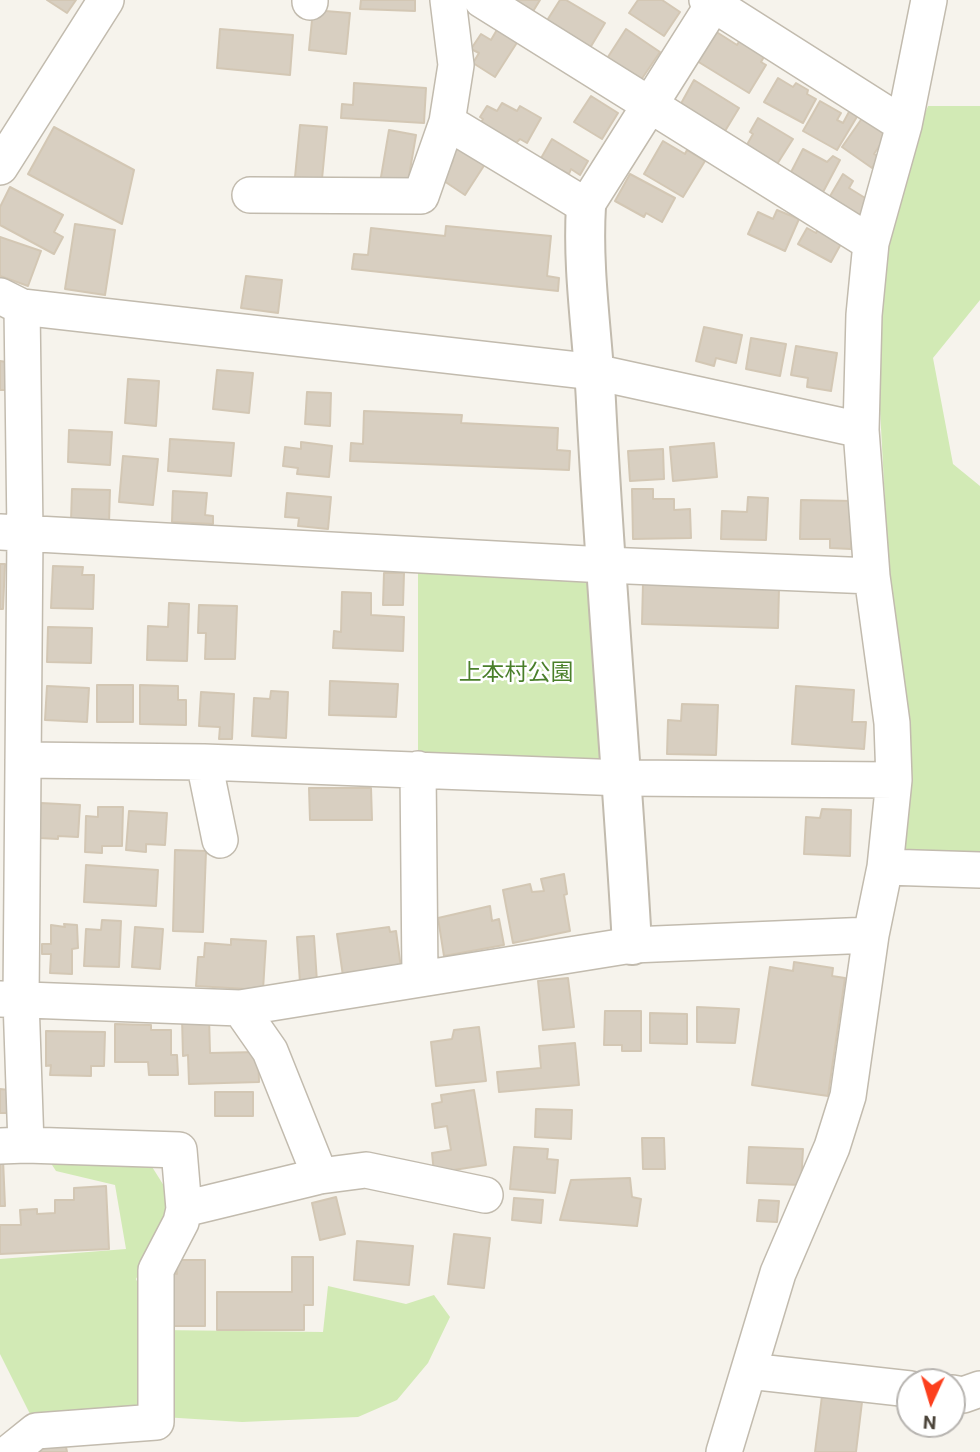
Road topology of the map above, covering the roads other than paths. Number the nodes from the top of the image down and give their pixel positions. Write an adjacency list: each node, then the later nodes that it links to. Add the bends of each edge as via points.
1 (106, 0): 9 (street)
2 (448, 0): 7 (street, via 456,65)
3 (482, 0): 6 (street)
4 (929, 0): 8 (street)
5 (712, 1): 6 (street); 8 (street)
6 (649, 106): 11 (street); 12 (street)
7 (447, 122): 10 (street, via 421,196); 11 (street)
8 (904, 125): 12 (street)
9 (0, 167)
10 (250, 195)
11 (586, 206): 14 (street, via 584,242)
12 (871, 243): 15 (street)
13 (11, 302): 14 (street); 16 (street)
14 (595, 372): 15 (street); 17 (street)
15 (861, 430): 18 (street)
16 (13, 532): 17 (street); 19 (street)
17 (604, 565): 18 (street); 22 (street)
18 (872, 576): 23 (street, via 892,723)
19 (23, 760): 20 (street); 30 (street)
20 (204, 762): 21 (street); 24 (street)
21 (418, 769): 22 (street); 29 (street)
22 (623, 778): 23 (street); 28 (street)
23 (894, 780): 25 (street)
24 (220, 840)
25 (885, 867): 26 (street); 27 (street)
26 (980, 870)
27 (871, 935): 28 (street); 36 (street, via 848,1096 832,1147 778,1273)
28 (632, 945): 29 (street)
29 (420, 978): 31 (street)
30 (11, 999): 31 (street); 32 (street)
31 (240, 1008): 33 (street, via 270,1051)
32 (13, 1145): 35 (street, via 179,1150)
33 (320, 1176): 34 (street, via 366,1170); 35 (street)
34 (485, 1195)
35 (184, 1209): 38 (street, via 156,1270 156,1422 36,1431)
36 (749, 1371): 37 (street); 39 (street)
37 (896, 1387)
38 (10, 1452)
39 (724, 1452)

